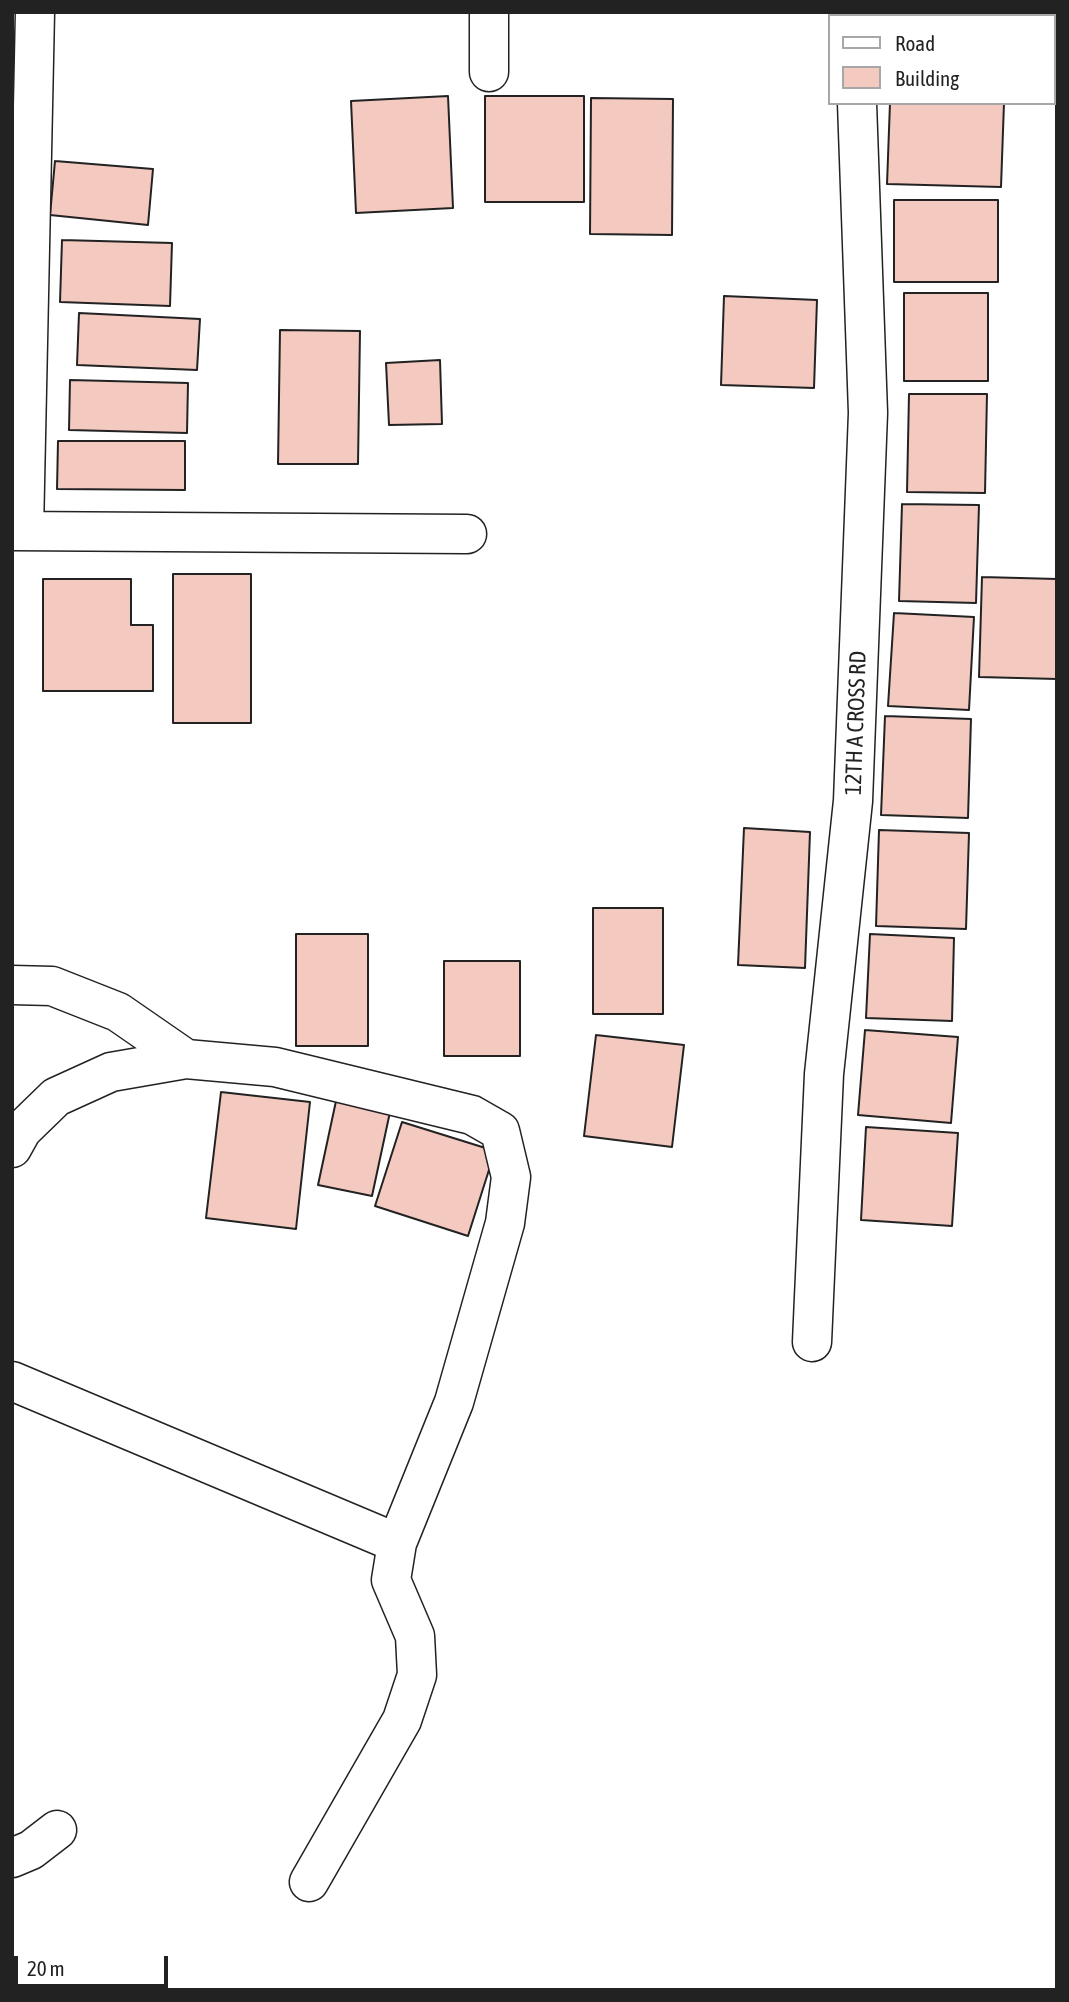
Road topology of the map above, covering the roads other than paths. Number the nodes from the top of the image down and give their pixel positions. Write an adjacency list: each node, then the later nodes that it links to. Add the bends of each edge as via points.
1 (36, 12): 5 (street)
2 (489, 12): 3 (street)
3 (489, 72)
4 (857, 105): 10 (street, 12TH A CROSS RD, via 868,413 853,801 824,1074)
5 (18, 531): 6 (street)
6 (467, 534)
7 (12, 985): 8 (street, via 52,986 118,1012)
8 (186, 1059): 9 (street, via 111,1072 56,1097 22,1130); 12 (street, via 275,1067 472,1115 500,1131 511,1177 505,1223 454,1402)
9 (12, 1149)
10 (812, 1342)
11 (12, 1381): 12 (street)
12 (397, 1543): 15 (street, via 391,1580 415,1636 417,1675 402,1720)
13 (57, 1830): 14 (street, via 32,1850)
14 (12, 1858)
15 (309, 1882)

